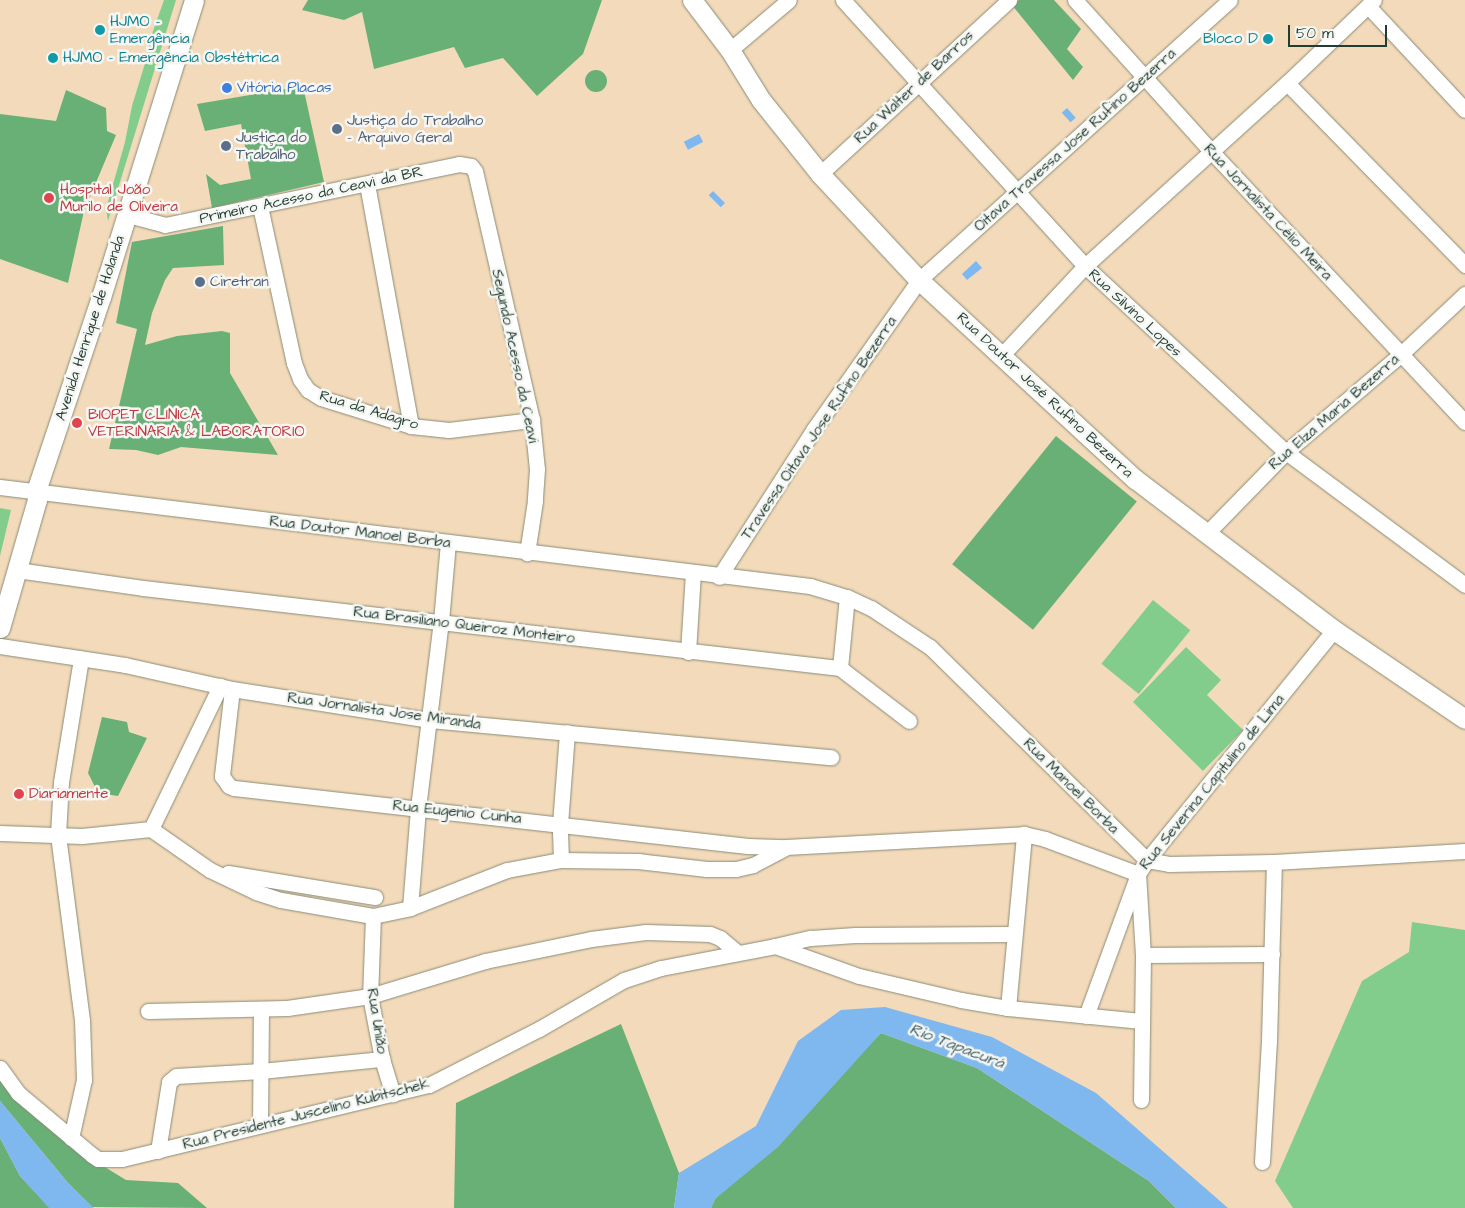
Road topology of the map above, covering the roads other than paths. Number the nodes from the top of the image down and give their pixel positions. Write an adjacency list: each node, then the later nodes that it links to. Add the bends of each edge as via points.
1 (194, 0): 20 (main road, Avenida Henrique de Holanda)
2 (692, 0): 9 (main road, Rua Doutor José Rufino Bezerra)
3 (789, 0): 9 (street)
4 (843, 0): 12 (street, Rua Silvino Lopes)
5 (1009, 0): 12 (street, Rua Walter de Barros)
6 (1074, 0): 10 (street, Rua Jornalista Célio Meira)
7 (1223, 2): 10 (street, Oitava Travessa Jose Rufino Bezerra)
8 (1371, 3): 11 (street); 13 (street)
9 (730, 50): 16 (main road, Rua Doutor José Rufino Bezerra, via 761,100)
10 (1146, 77): 14 (street, Rua Jornalista Célio Meira); 18 (street, Oitava Travessa Jose Rufino Bezerra)
11 (1287, 83): 14 (street); 21 (street)
12 (917, 84): 16 (street, Rua Walter de Barros); 18 (street, Rua Silvino Lopes)
13 (1465, 110)
14 (1211, 151): 22 (street); 26 (street, Rua Jornalista Célio Meira)
15 (466, 165): 17 (street, Primeiro Acesso da Ceavi da BR); 27 (street, Segundo Acesso da Ceavi, via 475,171)
16 (820, 174): 23 (main road, Rua Doutor José Rufino Bezerra)
17 (367, 184): 19 (street, Primeiro Acesso da Ceavi da BR); 29 (street)
18 (1018, 191): 22 (street, Rua Silvino Lopes); 23 (street, Oitava Travessa Jose Rufino Bezerra)
19 (260, 206): 20 (street, Primeiro Acesso da Ceavi da BR, via 165,225); 29 (street, Rua da Adagro, via 294,363 308,390 321,398)
20 (128, 215): 32 (main road, Avenida Henrique de Holanda)
21 (1465, 265)
22 (1085, 266): 25 (street); 30 (street, Rua Silvino Lopes)
23 (920, 280): 25 (main road, Rua Doutor José Rufino Bezerra); 38 (street, Travessa Oitava Jose Rufino Bezerra, via 814,429)
24 (1465, 294): 26 (street, Rua Elza Maria Bezerra)
25 (1002, 354): 33 (main road, Rua Doutor José Rufino Bezerra, via 1135,479)
26 (1401, 354): 28 (street, Rua Jornalista Célio Meira); 30 (street, Rua Elza Maria Bezerra)
27 (532, 420): 29 (street, Rua da Adagro, via 449,430); 35 (street, Segundo Acesso da Ceavi, via 537,468)
28 (1465, 422)
29 (411, 426)
30 (1286, 452): 33 (street, Rua Elza Maria Bezerra); 39 (street, Rua Silvino Lopes)
31 (0, 487): 32 (street, Rua Doutor Manoel Borba)
32 (36, 491): 34 (street, Rua Doutor Manoel Borba); 36 (main road, Avenida Henrique de Holanda, via 37,500); 41 (main road, via 30,498)
33 (1207, 533): 44 (main road, Rua Doutor José Rufino Bezerra)
34 (448, 543): 35 (street, Rua Doutor Manoel Borba); 42 (street)
35 (527, 553): 37 (street, Rua Doutor Manoel Borba)
36 (17, 570): 42 (street, Rua Brasiliano Queiroz Monteiro, via 143,588); 43 (main road, Avenida Henrique de Holanda)
37 (693, 572): 38 (street, Rua Doutor Manoel Borba); 46 (street)
38 (719, 577): 40 (street, Rua Manoel Borba, via 810,586)
39 (1465, 585)
40 (847, 597): 48 (street); 64 (street, Rua Manoel Borba, via 896,623 930,647)
41 (0, 598)
42 (441, 621): 46 (street, Rua Brasiliano Queiroz Monteiro); 51 (street)
43 (0, 628)
44 (1334, 630): 50 (main road, Rua Doutor José Rufino Bezerra); 64 (street, Rua Severina Capitulino de Lima)
45 (0, 646): 47 (street, Rua Jornalista Jose Miranda)
46 (688, 652): 48 (street, Rua Brasiliano Queiroz Monteiro)
47 (81, 658): 49 (street, Rua Jornalista Jose Miranda); 60 (street, via 61,782)
48 (840, 668): 52 (street)
49 (226, 688): 51 (street, Rua Jornalista Jose Miranda); 55 (street, Rua Eugenio Cunha, via 222,776 229,786); 57 (street)
50 (1465, 719)
51 (428, 720): 53 (street, Rua Jornalista Jose Miranda); 55 (street)
52 (909, 721)
53 (567, 732): 54 (street, Rua Jornalista Jose Miranda); 56 (street)
54 (831, 757)
55 (418, 808): 56 (street, Rua Eugenio Cunha); 69 (street)
56 (560, 824): 61 (street, Rua Eugenio Cunha, via 708,843); 63 (street)
57 (151, 829): 60 (street, via 82,836); 66 (street)
58 (0, 833): 60 (street)
59 (1024, 834): 61 (street, Rua Eugenio Cunha); 67 (street, Rua Eugenio Cunha); 71 (street)
60 (58, 835): 88 (street, via 82,1020 84,1080)
61 (786, 847): 63 (street, via 753,865 736,869)
62 (1465, 851): 65 (street)
63 (561, 860): 69 (street, via 507,870)
64 (1147, 860): 65 (street, via 1169,864); 67 (street, Rua Severina Capitulino de Lima)
65 (1274, 862): 74 (street)
66 (210, 870): 68 (street); 70 (street, via 281,900)
67 (1138, 874): 75 (street, Rua Severina Capitulino de Lima); 80 (street)
68 (375, 897)
69 (410, 908): 70 (street)
70 (373, 916): 76 (street, Rua União)
71 (1014, 934): 72 (street, Rua Presidente Juscelino Kubitschek, via 855,935 811,938); 77 (street)
72 (775, 946): 73 (street, Rua Presidente Juscelino Kubitschek); 77 (street, via 859,976)
73 (738, 953): 76 (street, via 710,934 646,932 591,939 485,961); 85 (street, Rua Presidente Juscelino Kubitschek, via 661,968 624,980 429,1084)
74 (1272, 954): 75 (street); 90 (street)
75 (1144, 955): 81 (street, Rua Severina Capitulino de Lima)
76 (370, 996): 78 (street); 82 (street, Rua União)
77 (1008, 1008): 80 (street)
78 (261, 1010): 79 (street); 84 (street)
79 (148, 1011)
80 (1086, 1016): 81 (street)
81 (1141, 1021): 86 (street, Rua Severina Capitulino de Lima)
82 (382, 1060): 84 (street); 85 (street, Rua União)
83 (0, 1068): 88 (street, Rua Presidente Juscelino Kubitschek, via 18,1093)
84 (261, 1071): 87 (street); 89 (street, via 172,1078)
85 (393, 1094): 87 (street, Rua Presidente Juscelino Kubitschek)
86 (1141, 1100)
87 (260, 1125): 89 (street, Rua Presidente Juscelino Kubitschek)
88 (71, 1138): 89 (street, Rua Presidente Juscelino Kubitschek, via 98,1159 122,1159)
89 (158, 1151)
90 (1262, 1162)

